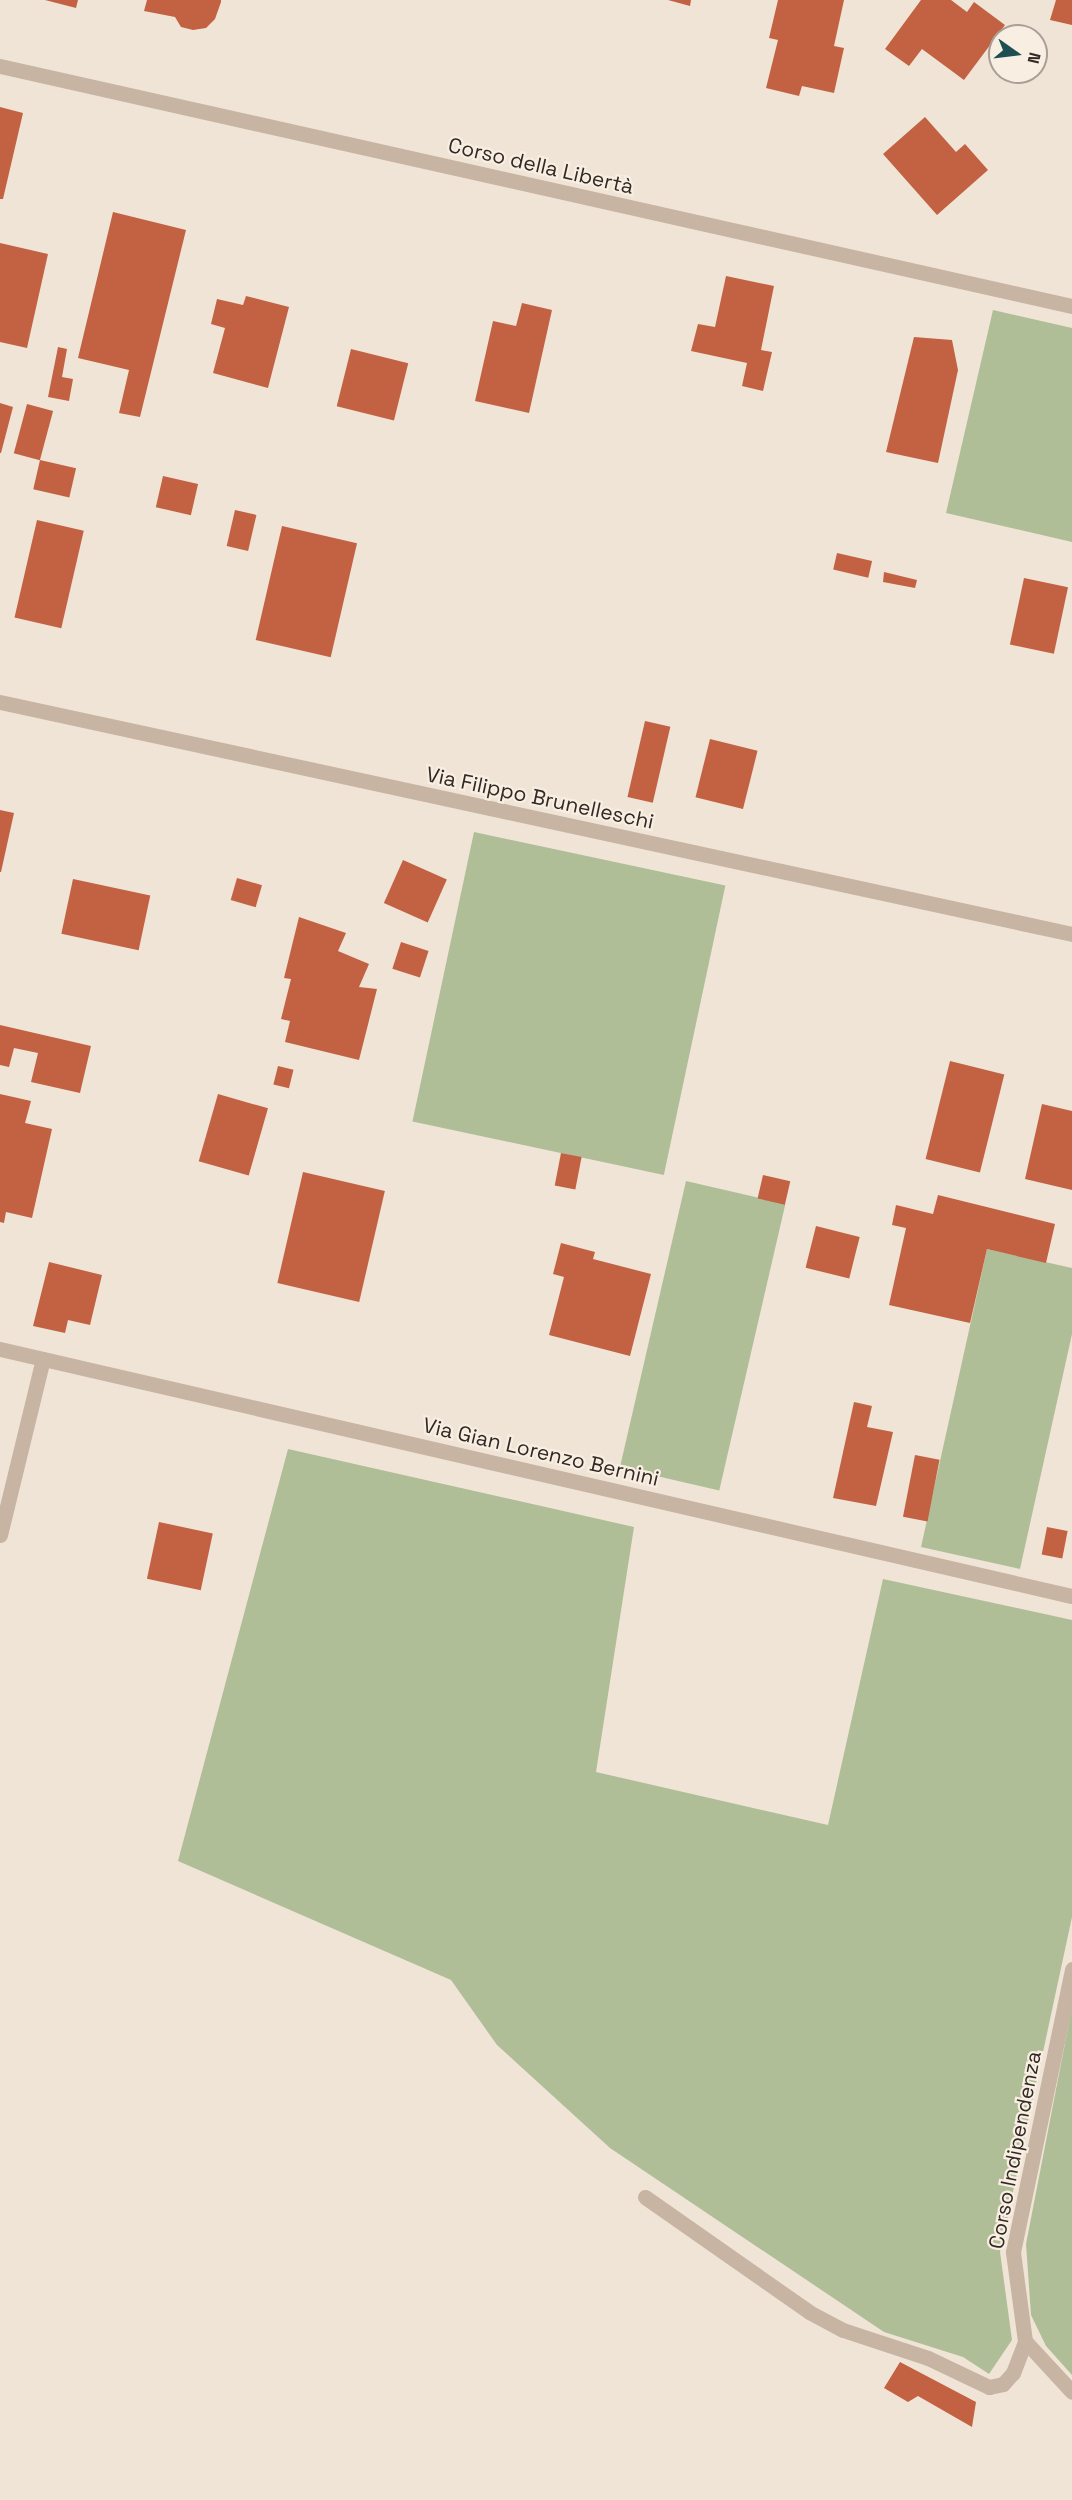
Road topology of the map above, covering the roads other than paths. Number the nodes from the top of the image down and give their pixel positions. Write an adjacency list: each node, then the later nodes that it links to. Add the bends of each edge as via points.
1 (0, 66): 2 (street, Corso della Libertà)
2 (1072, 306)
3 (0, 702): 4 (street, Via Filippo Brunelleschi)
4 (1072, 934)
5 (0, 1349): 6 (street, Via Gian Lorenzo Bernini)
6 (43, 1359): 7 (street); 8 (street, Via Gian Lorenzo Bernini)
7 (0, 1535)
8 (1072, 1596)
9 (1072, 1969): 11 (street, Corso Indipendenza, via 1013,2252)
10 (645, 2197): 11 (street, via 834,2326 928,2358 989,2387 1003,2384 1013,2373)
11 (1025, 2341): 12 (street)
12 (1072, 2392)

